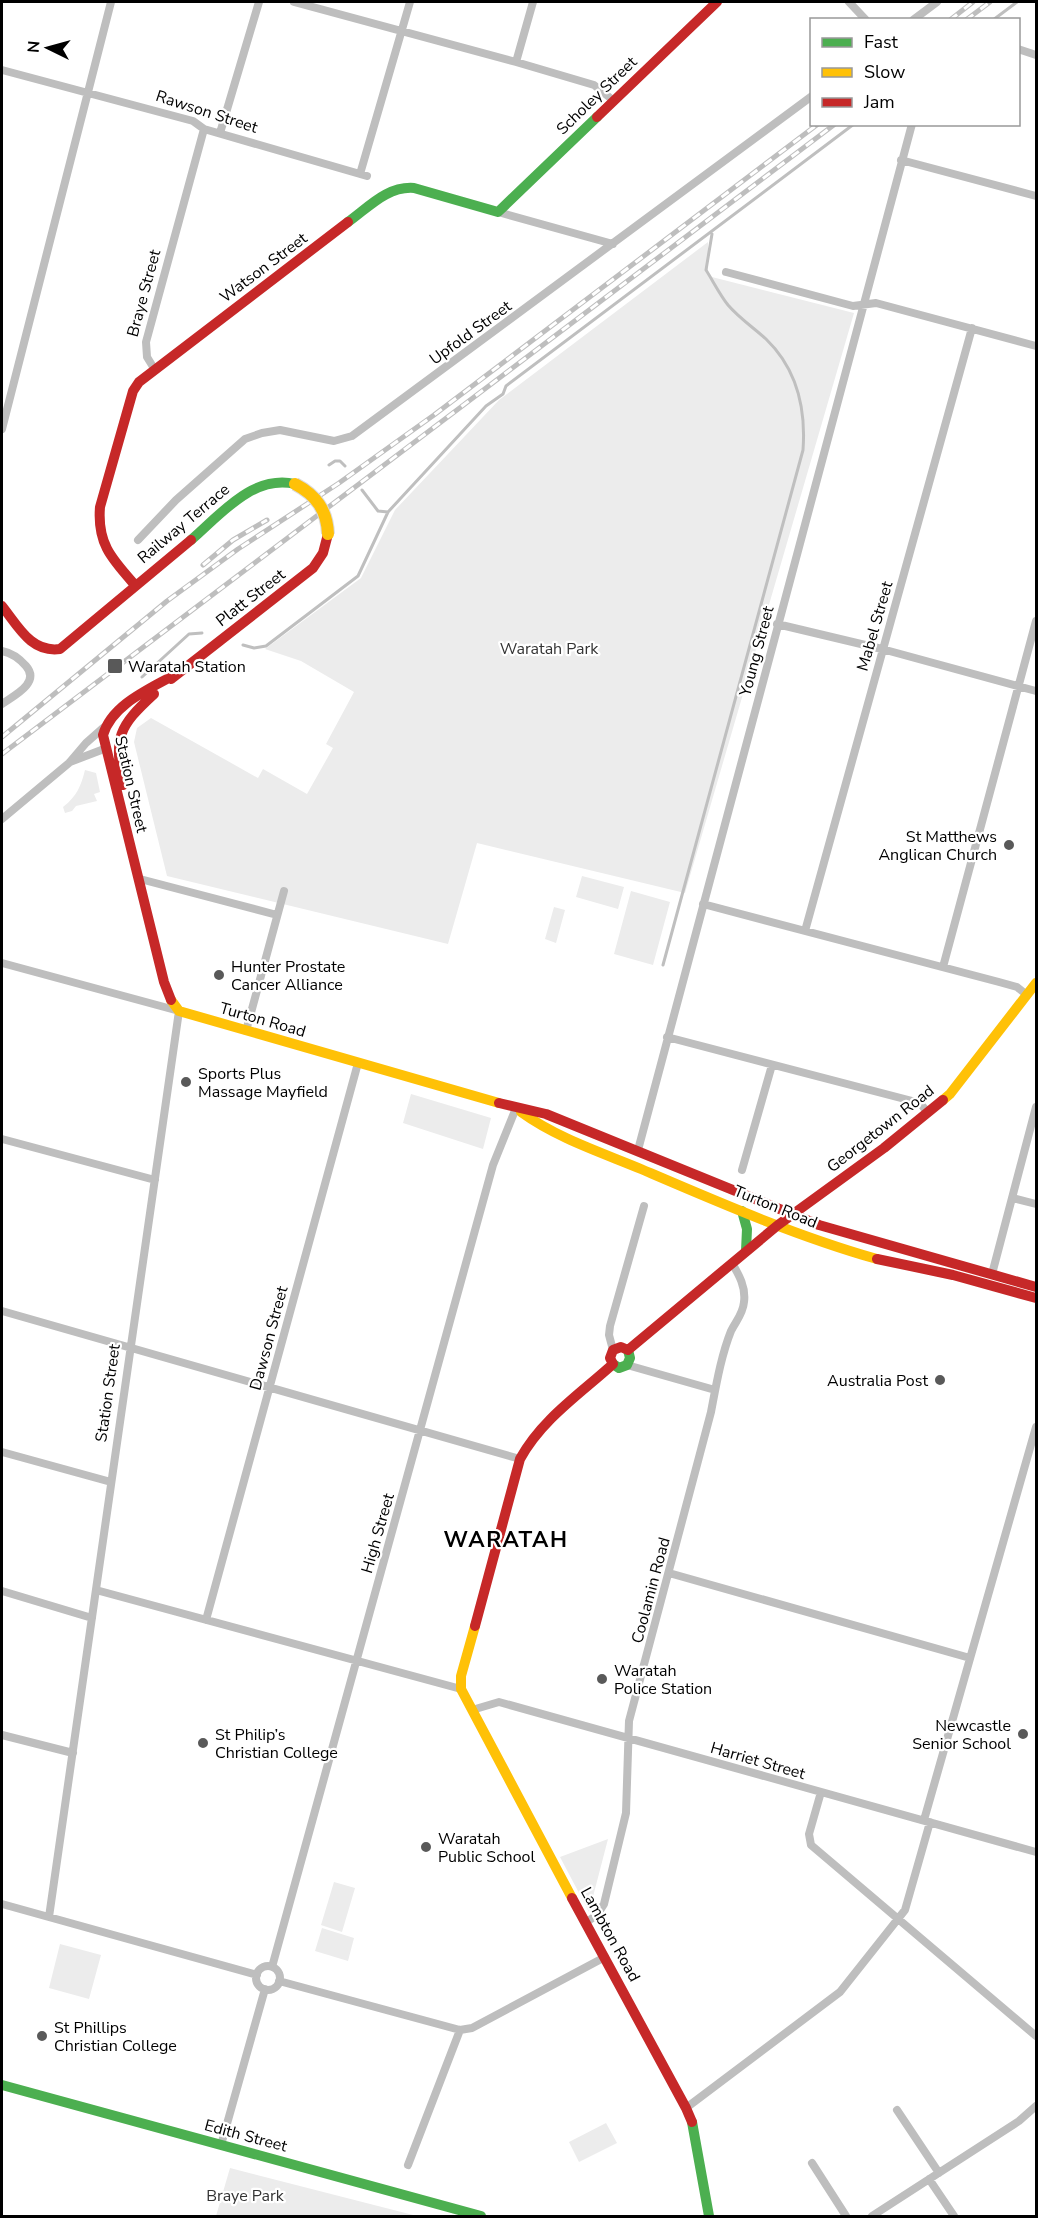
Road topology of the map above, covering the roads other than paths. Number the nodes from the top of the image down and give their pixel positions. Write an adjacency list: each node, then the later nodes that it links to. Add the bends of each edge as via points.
1 (111, 2): 16 (street)
2 (259, 2): 21 (street)
3 (294, 2): 11 (street)
4 (410, 2): 11 (street)
5 (533, 2): 14 (street)
6 (717, 2): 18 (main road, Scholey Street)
7 (849, 2): 9 (street)
8 (937, 2): 10 (street)
9 (864, 18)
10 (916, 18)
11 (401, 30): 14 (street); 21 (street, Rawson Street, via 364,175)
12 (1020, 50): 13 (street)
13 (1036, 55)
14 (516, 62): 18 (street, via 594,85)
15 (2, 70): 16 (street, Rawson Street)
16 (88, 93): 20 (street, Rawson Street, via 193,121); 31 (street)
17 (810, 97): 25 (street, Upfold Street)
18 (614, 101): 24 (main road, Scholey Street)
19 (911, 126): 22 (street, Young Street)
20 (204, 129): 21 (street, Rawson Street); 30 (street, Braye Street, via 146,342 147,357)
21 (220, 133)
22 (901, 160): 23 (street); 27 (street, Young Street)
23 (1036, 196)
24 (498, 212): 25 (street); 30 (main road, Watson Street, via 414,188 392,190)
25 (613, 244): 33 (street, Upfold Street, via 352,436 331,441 274,431 240,442)
26 (726, 272): 27 (street, via 853,306)
27 (863, 305): 28 (street, via 876,303); 37 (street, Young Street)
28 (972, 328): 29 (street); 38 (street, Mabel Street)
29 (1036, 346)
30 (155, 370): 34 (main road, via 133,391 99,518 106,549)
31 (2, 429)
32 (328, 534): 34 (main road, Railway Terrace, bridge, via 326,516 319,501 308,491 295,484 262,484 249,490); 43 (main road, Platt Street, via 323,553 313,568)
33 (138, 540)
34 (135, 585): 35 (main road, Railway Terrace, via 69,644 52,651 36,646)
35 (2, 606)
36 (1036, 621): 40 (street)
37 (777, 624): 38 (street); 50 (street, Young Street)
38 (882, 649): 40 (street); 52 (street, Mabel Street)
39 (2, 651): 42 (street, via 20,659 31,677 28,685)
40 (1019, 686): 41 (street); 54 (street)
41 (1036, 691)
42 (2, 704)
43 (130, 710): 44 (main road, Station Street, via 107,721); 45 (main road); 48 (main road, Station Street, via 117,755)
44 (104, 728): 45 (main road, Station Street); 46 (street)
45 (104, 749): 46 (street); 48 (main road, Station Street)
46 (69, 763): 47 (street)
47 (2, 819)
48 (140, 879): 51 (street); 57 (main road, Station Street, via 166,992)
49 (284, 891): 51 (street)
50 (703, 904): 52 (street); 59 (street, Young Street)
51 (277, 915): 58 (street)
52 (805, 931): 54 (street)
53 (2, 963): 57 (street, Turton Road)
54 (943, 968): 56 (street, via 1017,987)
55 (1036, 983): 56 (main road, Georgetown Road)
56 (1027, 995): 64 (main road, Georgetown Road, via 950,1094)
57 (179, 1011): 58 (main road, Turton Road); 68 (street, Station Street)
58 (246, 1031): 60 (main road, Turton Road)
59 (667, 1037): 61 (street); 66 (street, Young Street)
60 (358, 1063): 63 (main road, Turton Road); 86 (street, Dawson Street)
61 (772, 1065): 64 (street, via 920,1103); 67 (street)
62 (1036, 1107): 69 (street)
63 (516, 1108): 66 (main road, Turton Road, via 546,1114); 72 (main road, Turton Road, via 542,1126); 89 (street, High Street, via 493,1165)
64 (928, 1113): 73 (main road, Georgetown Road)
65 (2, 1139): 68 (street)
66 (638, 1150): 73 (main road, Turton Road)
67 (742, 1170)
68 (155, 1180): 81 (street, Station Street)
69 (1012, 1197): 70 (street); 77 (street)
70 (1036, 1204)
71 (644, 1206): 82 (street, via 610,1326)
72 (742, 1211): 74 (main road, Turton Road); 75 (main road, via 747,1229)
73 (794, 1215): 74 (main road, Georgetown Road); 77 (main road, Turton Road)
74 (778, 1225): 75 (main road, Georgetown Road); 79 (main road, Turton Road, via 876,1258)
75 (746, 1251): 76 (main road, Georgetown Road)
76 (732, 1263): 83 (main road, Georgetown Road); 87 (street, Coolamin Road, via 743,1286 744,1302)
77 (992, 1274): 78 (main road, Turton Road)
78 (1036, 1287)
79 (1036, 1298)
80 (2, 1314): 81 (street)
81 (130, 1349): 86 (street); 92 (street, Station Street)
82 (613, 1350): 83 (main road); 84 (main road)
83 (628, 1350): 85 (main road)
84 (613, 1364): 85 (main road, via 619,1368); 91 (main road, via 533,1436)
85 (627, 1365): 87 (street)
86 (268, 1388): 89 (street); 97 (street, Dawson Street)
87 (715, 1390): 93 (street, Coolamin Road)
88 (1036, 1427): 98 (street)
89 (419, 1431): 91 (street); 99 (street, High Street)
90 (2, 1452): 92 (street)
91 (520, 1459): 100 (main road, Lambton Road, via 461,1676)
92 (111, 1482): 94 (street, Station Street)
93 (669, 1573): 98 (street); 103 (street, Coolamin Road)
94 (96, 1590): 96 (street, Station Street); 97 (street)
95 (2, 1591): 96 (street)
96 (92, 1618): 104 (street, Station Street)
97 (206, 1620): 99 (street)
98 (970, 1658): 106 (street)
99 (355, 1661): 100 (street); 113 (street, High Street)
100 (461, 1689): 101 (main road, Lambton Road)
101 (472, 1710): 103 (street, Harriet Street, via 499,1702); 111 (main road, Lambton Road)
102 (2, 1735): 104 (street)
103 (628, 1737): 105 (street, Harriet Street); 111 (street, Coolamin Road, via 626,1814 604,1904)
104 (73, 1753): 109 (street, Station Street)
105 (821, 1792): 106 (street, Harriet Street); 110 (street, via 809,1833 811,1845)
106 (927, 1821): 107 (street, Harriet Street); 110 (street, via 905,1910)
107 (1036, 1852)
108 (2, 1904): 109 (street)
109 (50, 1917): 114 (street)
110 (899, 1919): 118 (street); 121 (street, via 840,1992)
111 (585, 1923): 112 (main road, Lambton Road)
112 (605, 1957): 117 (street, via 472,2028); 121 (main road, Lambton Road)
113 (272, 1967): 114 (street, via 262,1968); 115 (street, via 278,1972)
114 (257, 1975): 116 (street, via 258,1984)
115 (279, 1981): 116 (street, via 274,1988); 117 (street)
116 (265, 1989): 123 (street)
117 (460, 2030): 125 (street)
118 (1036, 2036)
119 (2, 2085): 123 (main road, Edith Street)
120 (1036, 2106): 126 (street)
121 (686, 2108): 129 (main road, Lambton Road)
122 (897, 2110): 126 (street)
123 (221, 2145): 128 (main road, Edith Street)
124 (812, 2163): 130 (street)
125 (408, 2165)
126 (939, 2173): 127 (street)
127 (929, 2179): 131 (street); 132 (street)
128 (481, 2217)
129 (709, 2217)
130 (846, 2217)
131 (872, 2217)
132 (954, 2217)

